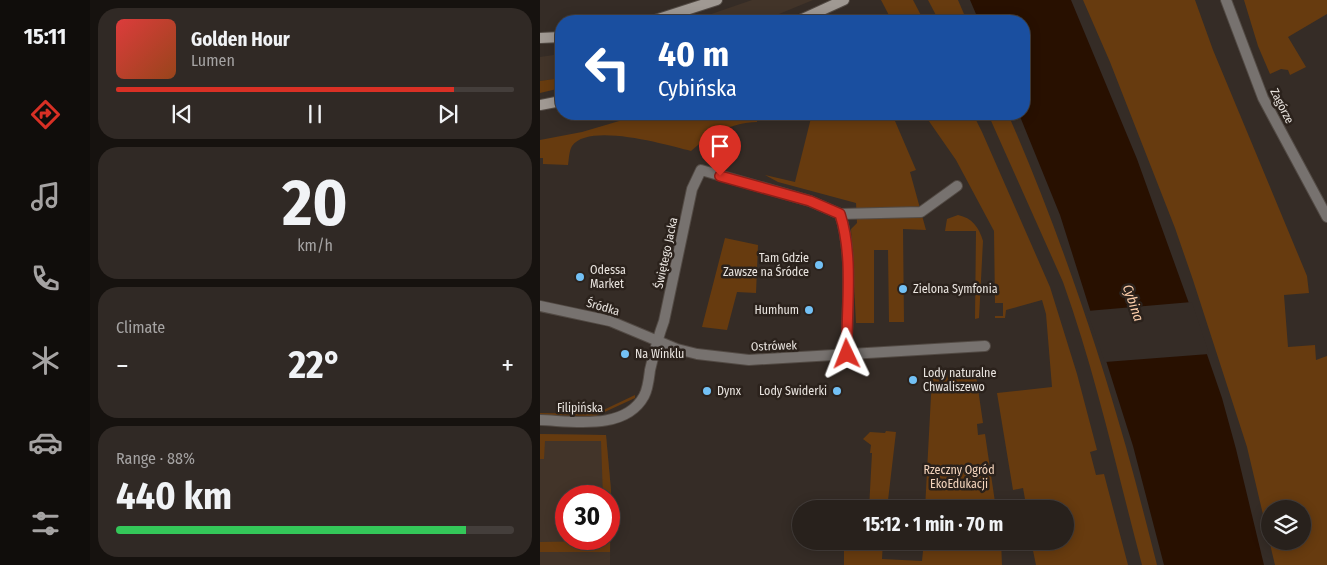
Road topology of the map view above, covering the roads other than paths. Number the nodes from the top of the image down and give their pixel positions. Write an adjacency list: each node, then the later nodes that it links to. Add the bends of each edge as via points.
1 (717, 0): 4 (street)
2 (1226, 0): 12 (street, Zagórze, via 1263,98)
3 (840, 2): 5 (street)
4 (671, 15)
5 (811, 15)
6 (555, 37): 7 (street)
7 (540, 38)
8 (555, 102): 9 (street)
9 (540, 105)
10 (957, 186): 11 (street, via 921,212)
11 (840, 214): 14 (street, Świętego Jacka, via 810,201 701,170 692,189); 16 (street, via 845,229 847,267)
12 (1327, 217)
13 (540, 306): 14 (street, Śródka, via 610,321)
14 (657, 341): 16 (street, Ostrówek, via 677,350 749,360); 17 (street, Filipińska, via 644,395 635,408 608,420)
15 (985, 346): 16 (street, Ostrówek)
16 (847, 354)
17 (540, 420)

